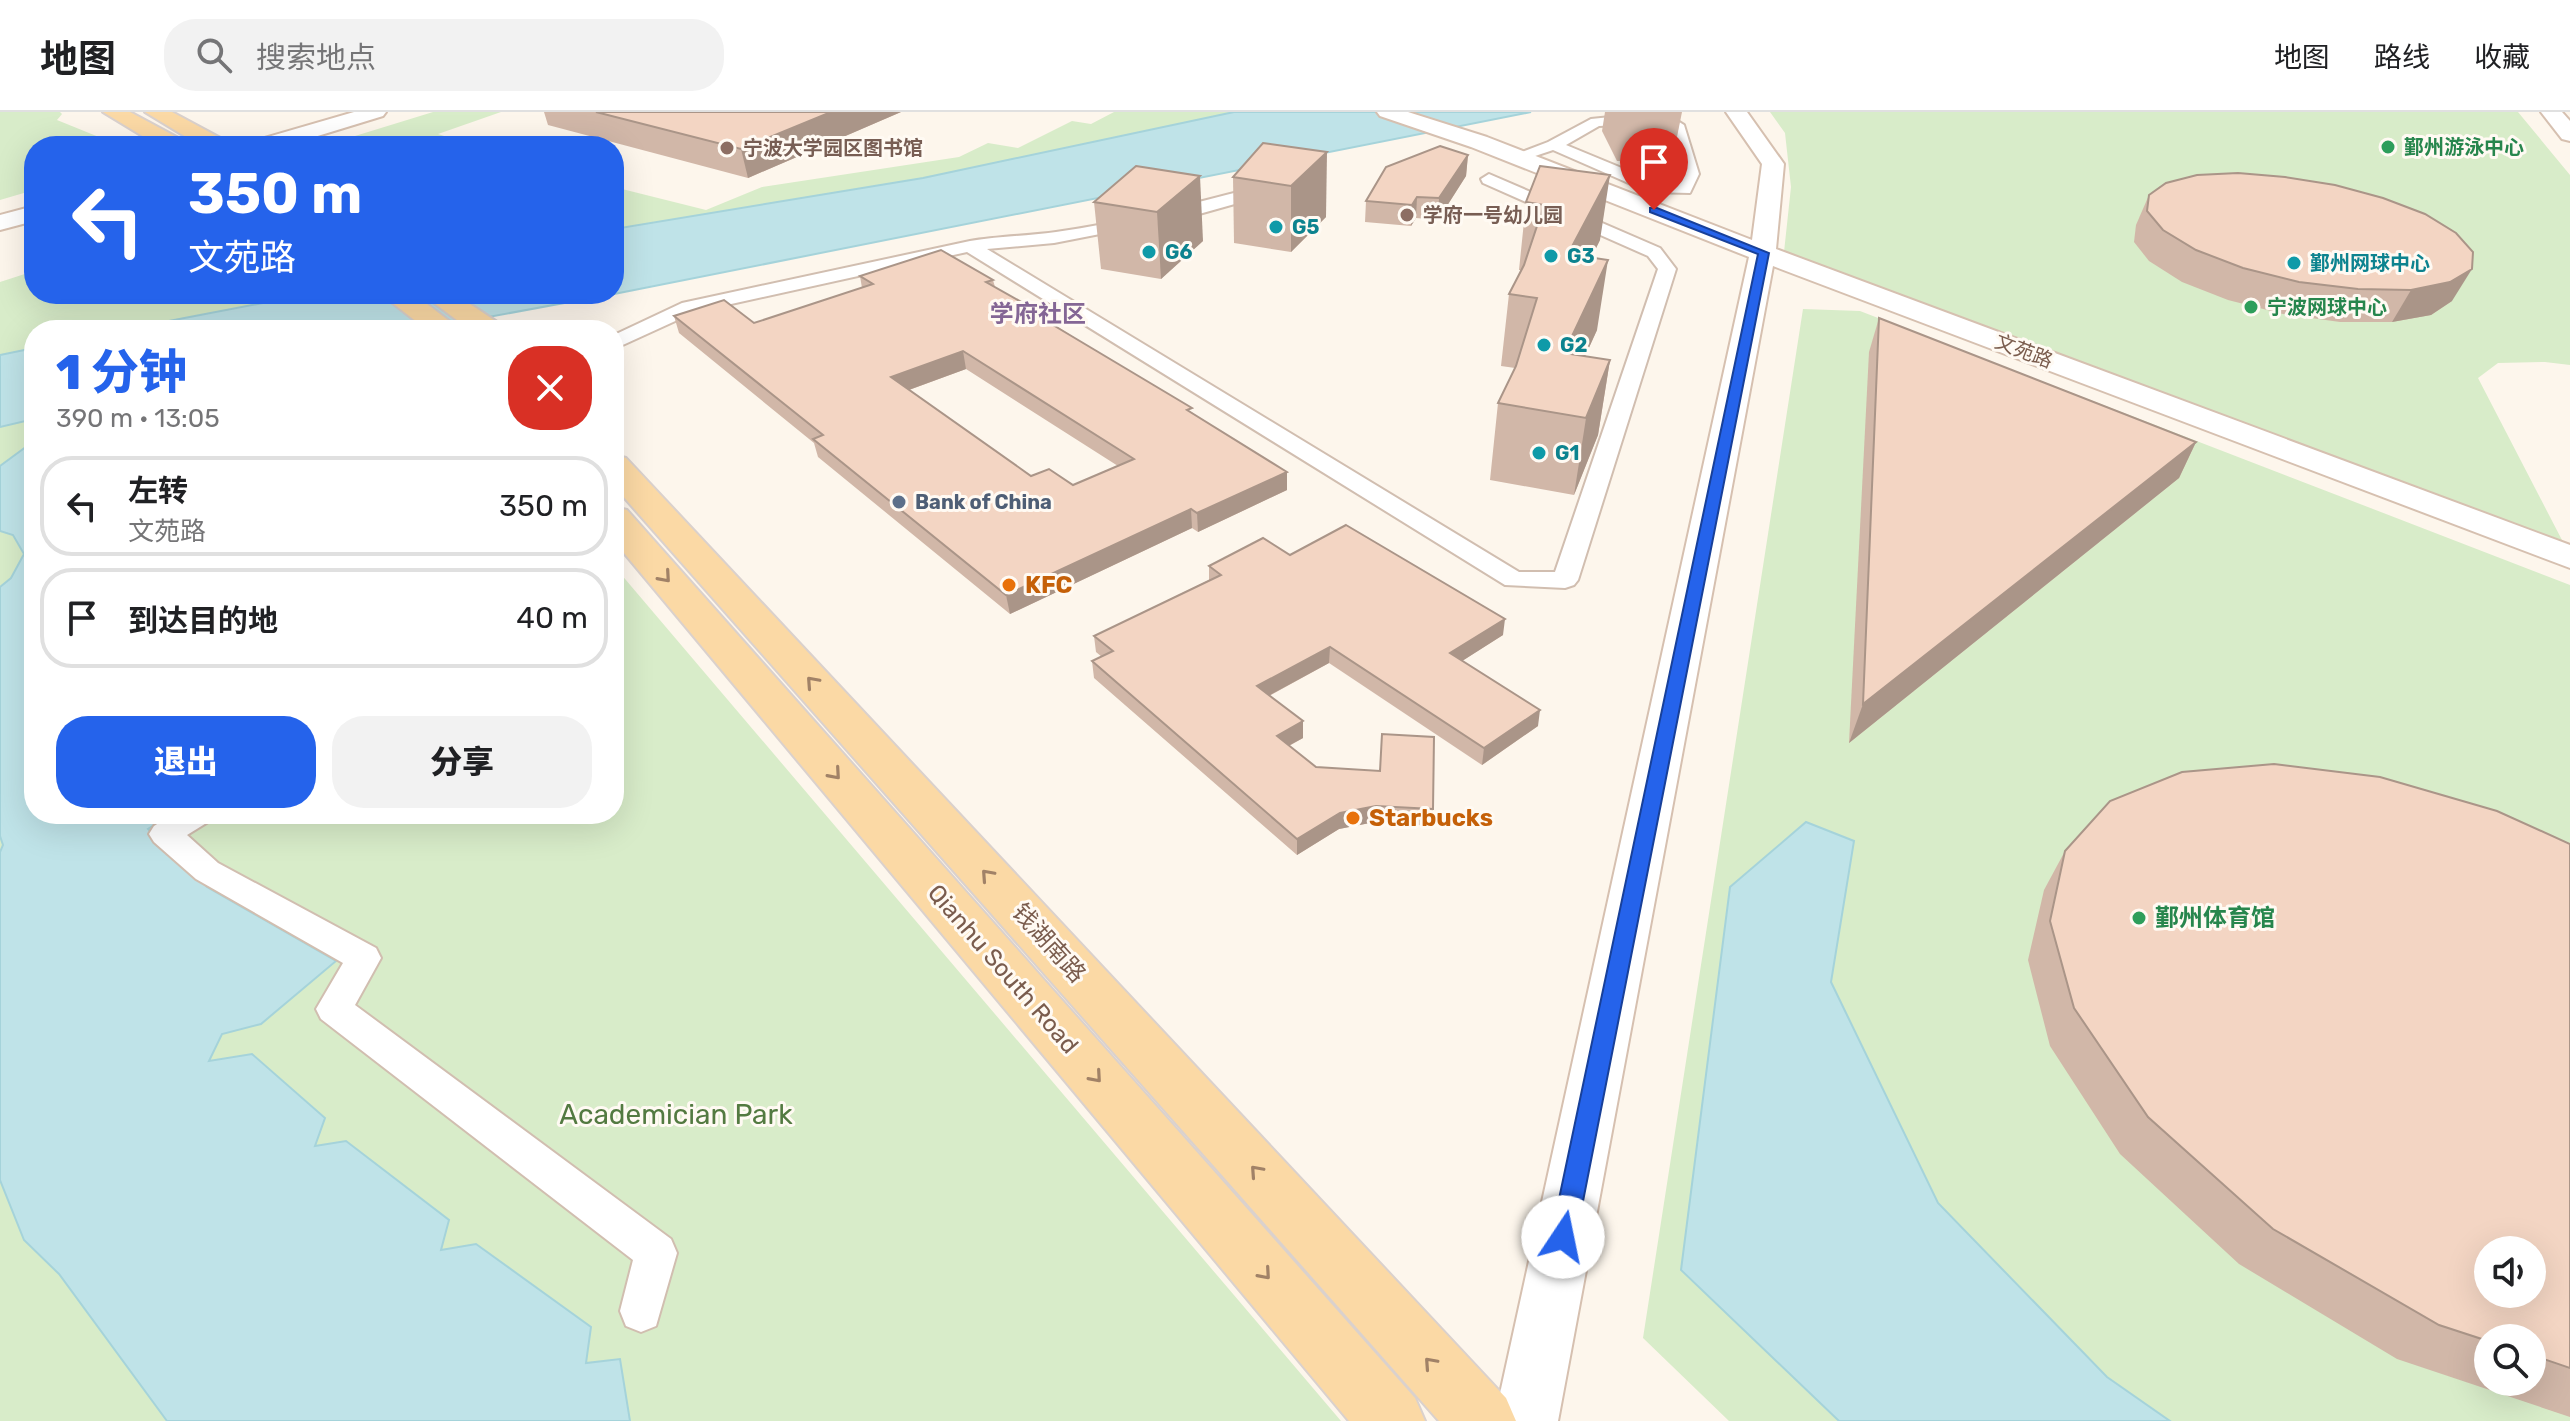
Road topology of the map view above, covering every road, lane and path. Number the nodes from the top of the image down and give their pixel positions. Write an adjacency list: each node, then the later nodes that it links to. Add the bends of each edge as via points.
1 (114, 112): 8 (main road)
2 (156, 112): 9 (main road)
3 (376, 112): 10 (main road)
4 (1387, 112): 12 (main road, 文苑路)
5 (1736, 112): 20 (main road, via 1773,164)
6 (2551, 112): 7 (main road)
7 (2570, 134)
8 (158, 136)
9 (200, 136)
10 (293, 136)
11 (1554, 145): 11 (street, via 1596,122 1640,119 1676,125 1691,174 1684,189 1655,188); 12 (street)
12 (1517, 157): 20 (main road, 文苑路)
13 (1489, 179): 19 (street, via 1654,252 1667,269 1565,580 1514,580)
14 (1250, 194): 19 (street, via 1054,238)
15 (24, 203): 16 (main road)
16 (0, 210)
17 (24, 216): 18 (main road)
18 (0, 223)
19 (970, 246): 25 (street, via 689,307)
20 (1763, 253): 28 (main road, 文苑路); 33 (main road)
21 (409, 304): 23 (main road)
22 (451, 304): 24 (main road)
23 (432, 320)
24 (475, 320)
25 (624, 338)
26 (624, 476): 32 (main road, 钱湖南路, one-way to 26)
27 (624, 530): 31 (main road, Qianhu South Road, one-way to 31)
28 (2570, 557)
29 (181, 824): 30 (street, via 165,834 207,871 364,958 334,1009 656,1253)
30 (641, 1311)
31 (1392, 1421)
32 (1483, 1421)
33 (1526, 1421)

